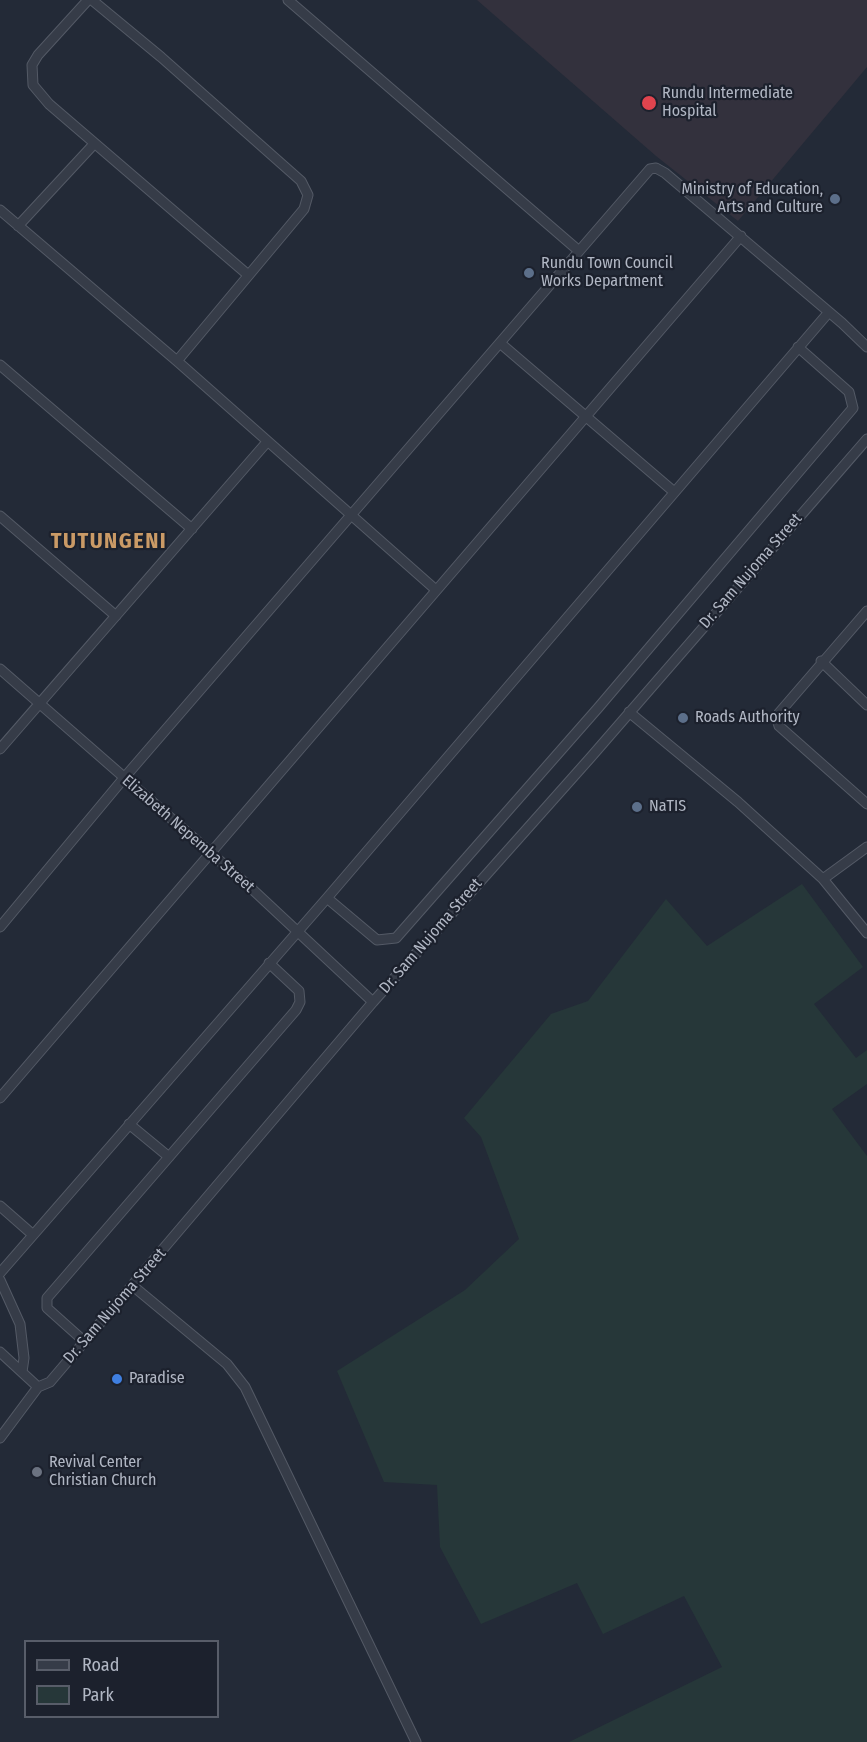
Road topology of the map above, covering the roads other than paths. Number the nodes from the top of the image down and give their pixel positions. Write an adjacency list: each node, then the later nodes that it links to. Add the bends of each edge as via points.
1 (90, 0): 3 (street, via 39,55 31,75 39,94); 8 (street, via 169,64 306,188 307,203 303,209)
2 (288, 0): 7 (street)
3 (94, 144): 5 (street); 8 (street)
4 (0, 210): 5 (street)
5 (18, 226): 13 (street)
6 (741, 236): 7 (street, via 656,168 640,180); 9 (street); 15 (street)
7 (579, 251): 10 (street)
8 (247, 274): 13 (street)
9 (829, 312): 11 (street); 12 (street)
10 (501, 343): 15 (street); 20 (street)
11 (798, 347): 18 (street); 36 (street, via 849,392 853,408 598,708 396,938 377,940)
12 (867, 347)
13 (177, 361): 17 (street)
14 (0, 365): 21 (street)
15 (586, 417): 18 (street); 22 (street)
16 (867, 439): 29 (street, Dr. Sam Nujoma Street)
17 (267, 442): 20 (street); 21 (street)
18 (673, 491): 36 (street)
19 (0, 516): 24 (street)
20 (351, 517): 22 (street); 31 (street)
21 (192, 529): 24 (street)
22 (436, 590): 34 (street)
23 (867, 611): 25 (street)
24 (116, 616): 27 (street)
25 (821, 661): 28 (street); 32 (street, via 778,713 779,726)
26 (0, 669): 27 (street, Elizabeth Nepemba Street)
27 (40, 704): 30 (street); 31 (street, Elizabeth Nepemba Street)
28 (867, 705)
29 (629, 712): 35 (street, via 738,802); 41 (street, Dr. Sam Nujoma Street)
30 (0, 749)
31 (124, 778): 34 (street, Elizabeth Nepemba Street); 37 (street)
32 (867, 804)
33 (867, 847): 35 (street)
34 (210, 852): 38 (street, Elizabeth Nepemba Street); 42 (street)
35 (822, 879): 39 (street)
36 (327, 898): 38 (street)
37 (0, 927)
38 (297, 931): 40 (street); 41 (street, Elizabeth Nepemba Street)
39 (867, 933)
40 (269, 963): 43 (street); 44 (street, via 295,985 300,1002)
41 (373, 1002): 49 (street, Dr. Sam Nujoma Street)
42 (0, 1098)
43 (129, 1124): 44 (street); 46 (street)
44 (169, 1157): 50 (street, via 47,1298 47,1308)
45 (0, 1206): 46 (street)
46 (32, 1234): 47 (street)
47 (0, 1273)
48 (0, 1280): 52 (street, via 20,1324)
49 (133, 1286): 50 (street, Dr. Sam Nujoma Street); 55 (street, via 227,1364 245,1387)
50 (85, 1341): 53 (street, Dr. Sam Nujoma Street, via 50,1382)
51 (0, 1352): 52 (street)
52 (22, 1372): 53 (street)
53 (38, 1387): 54 (street, Dr. Sam Nujoma Street)
54 (0, 1438)
55 (416, 1742)

